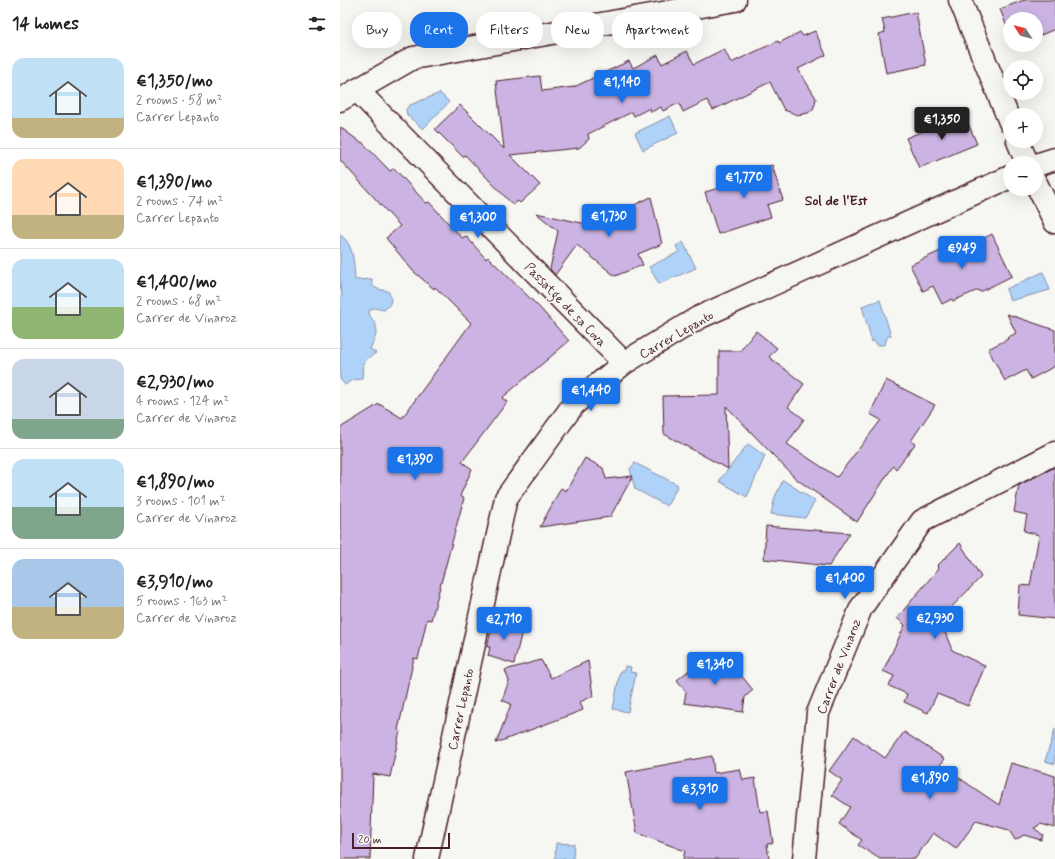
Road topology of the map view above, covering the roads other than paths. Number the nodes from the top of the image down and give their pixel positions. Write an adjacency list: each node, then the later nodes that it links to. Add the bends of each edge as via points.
1 (735, 0): 3 (street, via 413,58)
2 (960, 0): 4 (street)
3 (348, 95): 10 (street, Passatge de sa Cova)
4 (1004, 108)
5 (1055, 158): 6 (street)
6 (1043, 163)
7 (1003, 180): 10 (street, Carrer Lepanto, via 698,318)
8 (1042, 196): 9 (street)
9 (1055, 222)
10 (624, 363): 12 (street, Carrer Lepanto, via 574,404 506,498)
11 (1055, 453): 13 (street, Carrer de Vinaroz, via 922,521 860,608 818,713)
12 (426, 859)
13 (804, 859)

